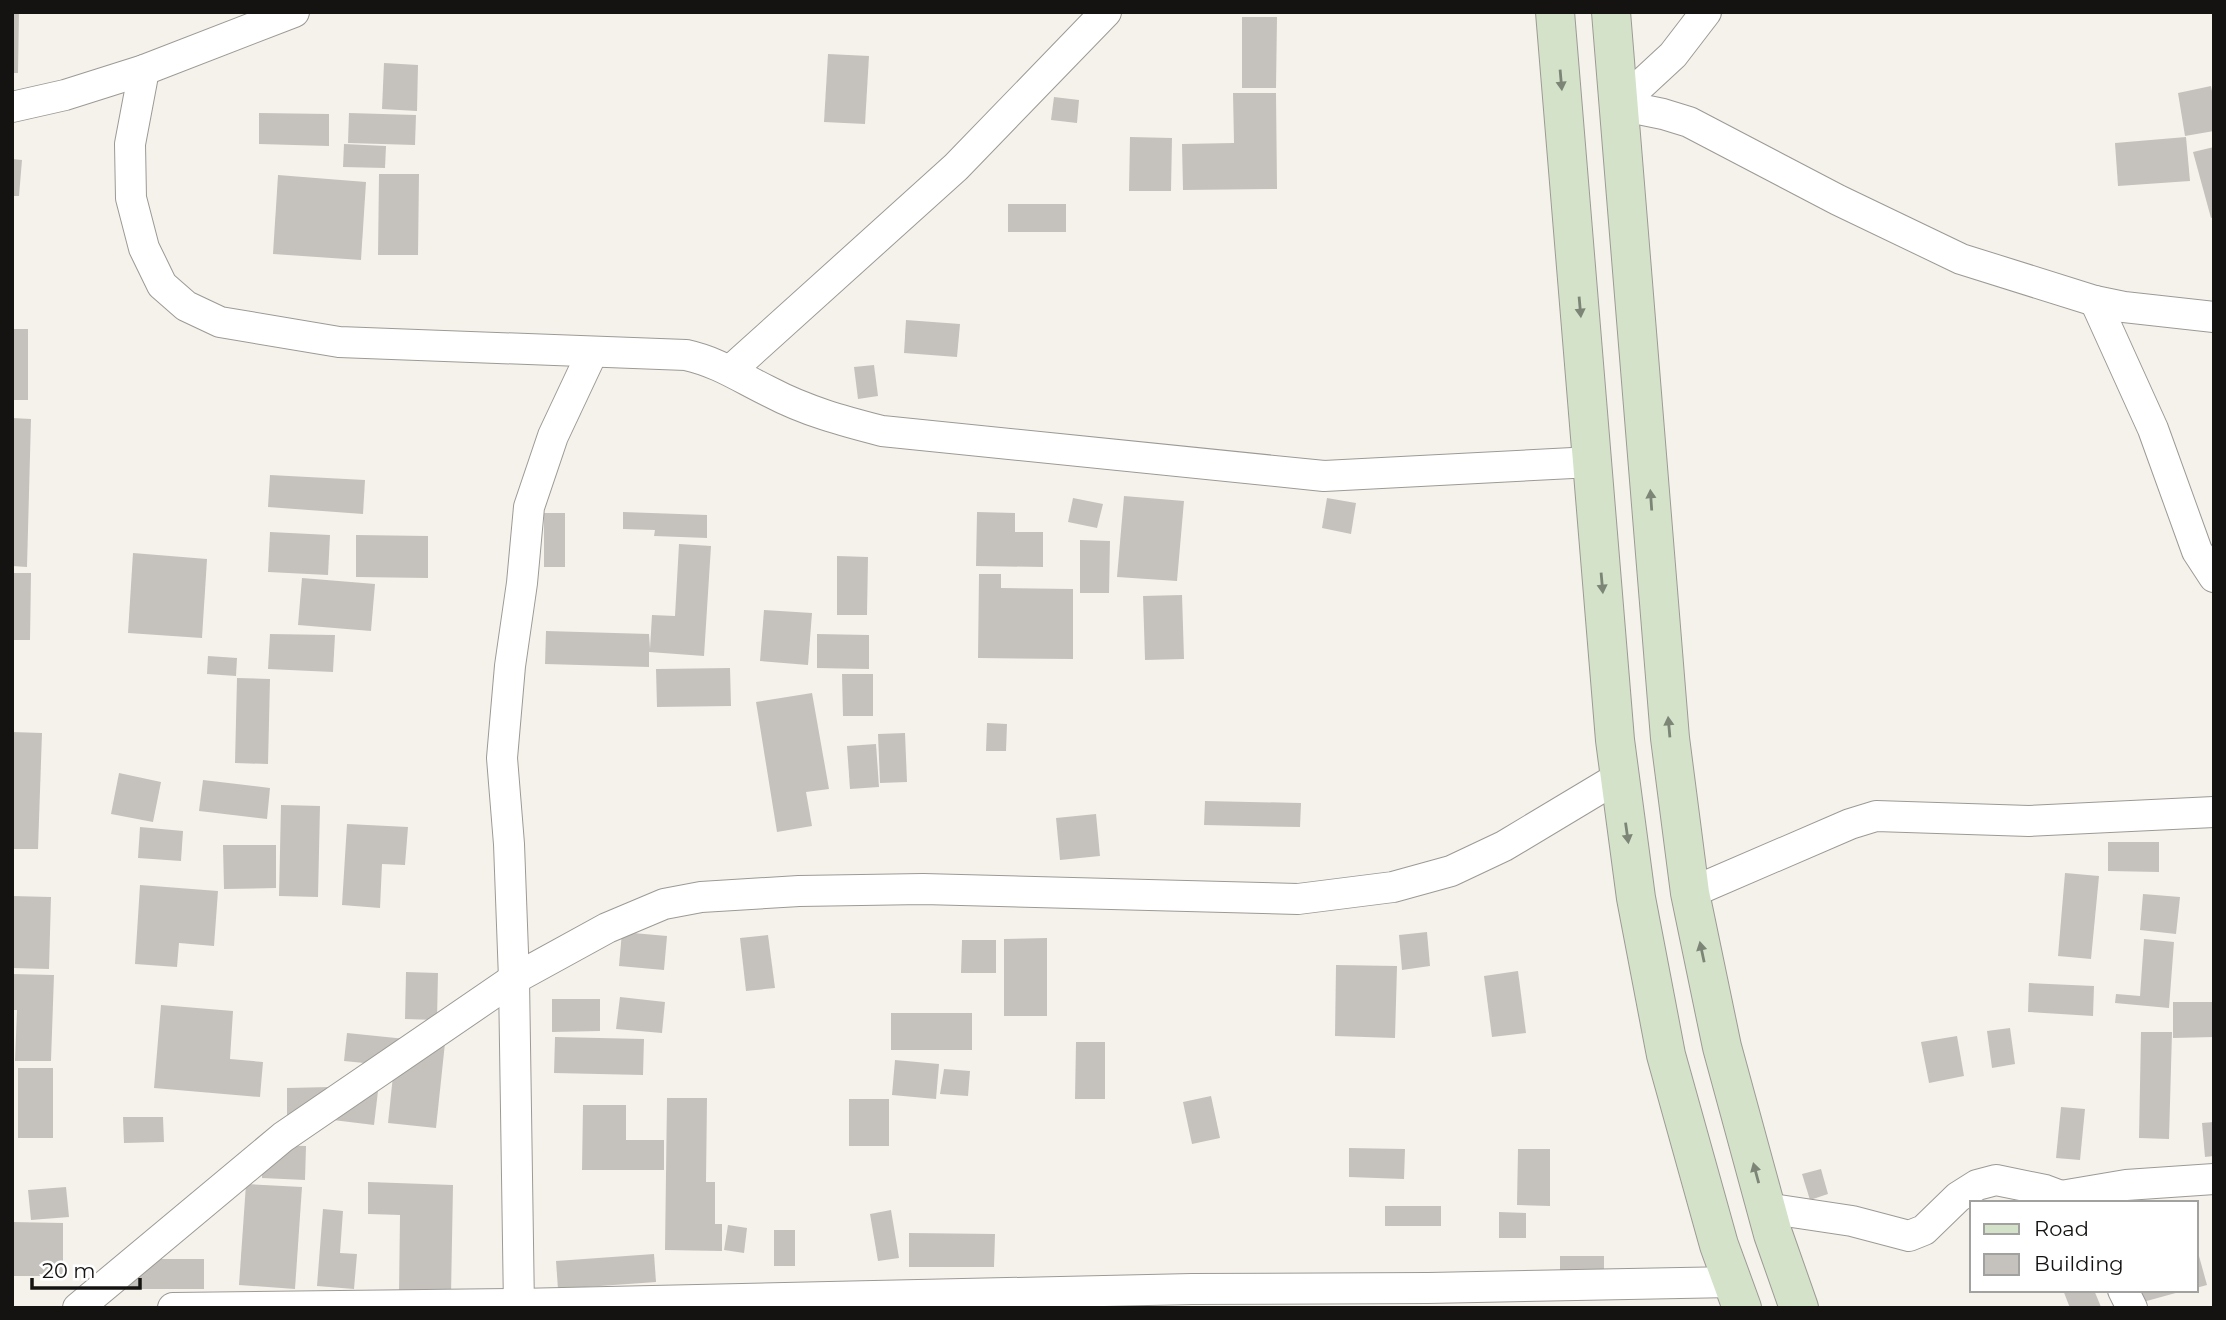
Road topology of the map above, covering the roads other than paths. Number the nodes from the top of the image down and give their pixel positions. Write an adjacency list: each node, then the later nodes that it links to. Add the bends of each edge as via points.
1 (294, 12): 6 (street)
2 (1106, 12): 12 (street, via 956,167)
3 (1611, 12): 7 (main road)
4 (1706, 12): 7 (street, via 1673,55)
5 (1552, 14): 13 (main road, one-way to 13)
6 (144, 70): 8 (street); 11 (street, via 130,144 131,198 144,248 162,285 186,306 220,322 339,342)
7 (1619, 105): 9 (street, via 1689,122 1961,260); 17 (main road, one-way to 7, via 1670,738)
8 (12, 107)
9 (2095, 301): 10 (street); 14 (street, via 2153,429 2197,551)
10 (2214, 317)
11 (592, 353): 12 (street, via 686,355); 18 (street, via 553,436 529,507 502,758)
12 (731, 370): 13 (street, via 822,416 882,431 1324,476)
13 (1592, 462): 15 (main road, one-way to 15)
14 (2214, 577)
15 (1619, 777): 18 (street, via 1493,851 1451,871 1393,887 1298,899 923,889 701,897 664,904 607,928); 23 (main road, one-way to 23, via 1666,1055)
16 (2214, 812): 17 (street, via 2029,821 1876,816)
17 (1690, 893): 21 (main road, one-way to 17, via 1722,1047)
18 (514, 979): 25 (street); 26 (street, via 284,1137)
19 (2214, 1179): 20 (street, via 2126,1185)
20 (2065, 1199): 21 (street, via 1996,1180 1958,1197 1924,1230 1909,1236 1852,1221)
21 (1766, 1208): 28 (main road)
22 (2124, 1292): 29 (street)
23 (1737, 1295): 24 (street)
24 (1427, 1298): 25 (street, via 1178,1289)
25 (519, 1306): 27 (street)
26 (78, 1308)
27 (173, 1308)
28 (1799, 1308)
29 (2132, 1308)

